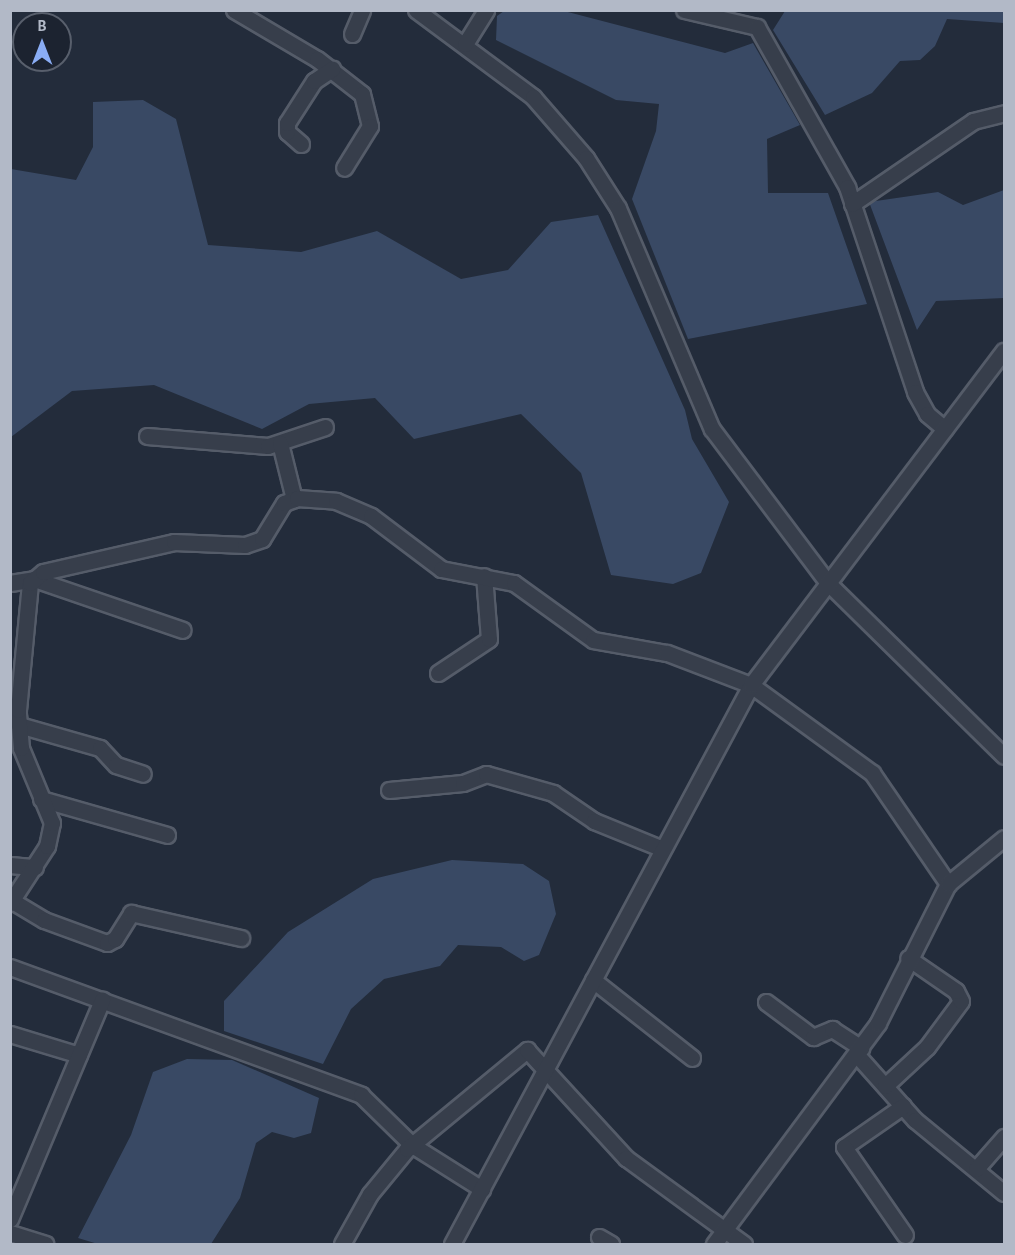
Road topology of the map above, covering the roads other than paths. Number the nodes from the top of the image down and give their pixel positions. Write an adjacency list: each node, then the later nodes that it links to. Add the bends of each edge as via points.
1 (234, 10): 8 (street)
2 (362, 10): 6 (street)
3 (416, 10): 7 (street)
4 (486, 10): 7 (street)
5 (684, 10): 12 (street, via 757,27 818,129)
6 (352, 34)
7 (465, 44): 22 (street, via 533,97 586,158 618,208 712,429)
8 (332, 69): 10 (street, via 314,81 287,123 287,132); 11 (street, via 362,94 370,116 365,137)
9 (1005, 113): 12 (street, via 973,121)
10 (301, 144)
11 (344, 168)
12 (852, 204): 15 (street, via 915,392 927,414)
13 (1005, 351): 15 (street)
14 (325, 427): 17 (street)
15 (945, 429): 22 (street)
16 (147, 436): 17 (street)
17 (280, 443): 18 (street)
18 (294, 500): 19 (street, via 336,501 370,516 441,569); 20 (street, via 284,503 262,539 245,545 174,542 43,572)
19 (484, 576): 24 (street, via 489,639); 25 (street, via 533,593 593,640 667,653)
20 (34, 579): 21 (street); 23 (street); 26 (street, via 23,630 27,661)
21 (10, 583)
22 (829, 584): 25 (street); 27 (street)
23 (183, 630)
24 (438, 673)
25 (751, 685): 33 (street); 36 (street, via 872,773)
26 (19, 725): 28 (street, via 100,748 116,765); 30 (street, via 21,748)
27 (1005, 756)
28 (143, 774)
29 (389, 790): 33 (street, via 463,783 486,774 553,794 594,821)
30 (41, 799): 31 (street); 35 (street, via 52,823 47,846)
31 (167, 835)
32 (1005, 838): 36 (street)
33 (663, 849): 41 (street)
34 (10, 866): 35 (street)
35 (35, 867): 37 (street)
36 (948, 884): 39 (street)
37 (12, 902): 38 (street, via 44,920 107,943 115,939 130,913)
38 (241, 938)
39 (908, 958): 45 (street); 49 (street, via 956,991 961,1001 927,1047)
40 (10, 967): 42 (street)
41 (593, 980): 47 (street); 48 (street)
42 (102, 1000): 46 (street); 52 (street, via 361,1095)
43 (766, 1002): 45 (street, via 813,1037 832,1029)
44 (10, 1034): 46 (street)
45 (859, 1052): 49 (street); 57 (street)
46 (79, 1055): 56 (street)
47 (692, 1058)
48 (545, 1070): 52 (street, via 527,1050); 54 (street); 57 (street, via 626,1158)
49 (885, 1086): 50 (street)
50 (903, 1106): 53 (street); 59 (street, via 844,1147)
51 (1005, 1137): 53 (street)
52 (412, 1144): 54 (street); 60 (street, via 370,1194)
53 (976, 1168): 55 (street)
54 (482, 1189): 62 (street)
55 (1005, 1194)
56 (10, 1220)
57 (724, 1229): 63 (street); 64 (street)
58 (10, 1233): 61 (street)
59 (905, 1235)
60 (348, 1243)
61 (45, 1245)
62 (452, 1245)
63 (714, 1245)
64 (744, 1245)

